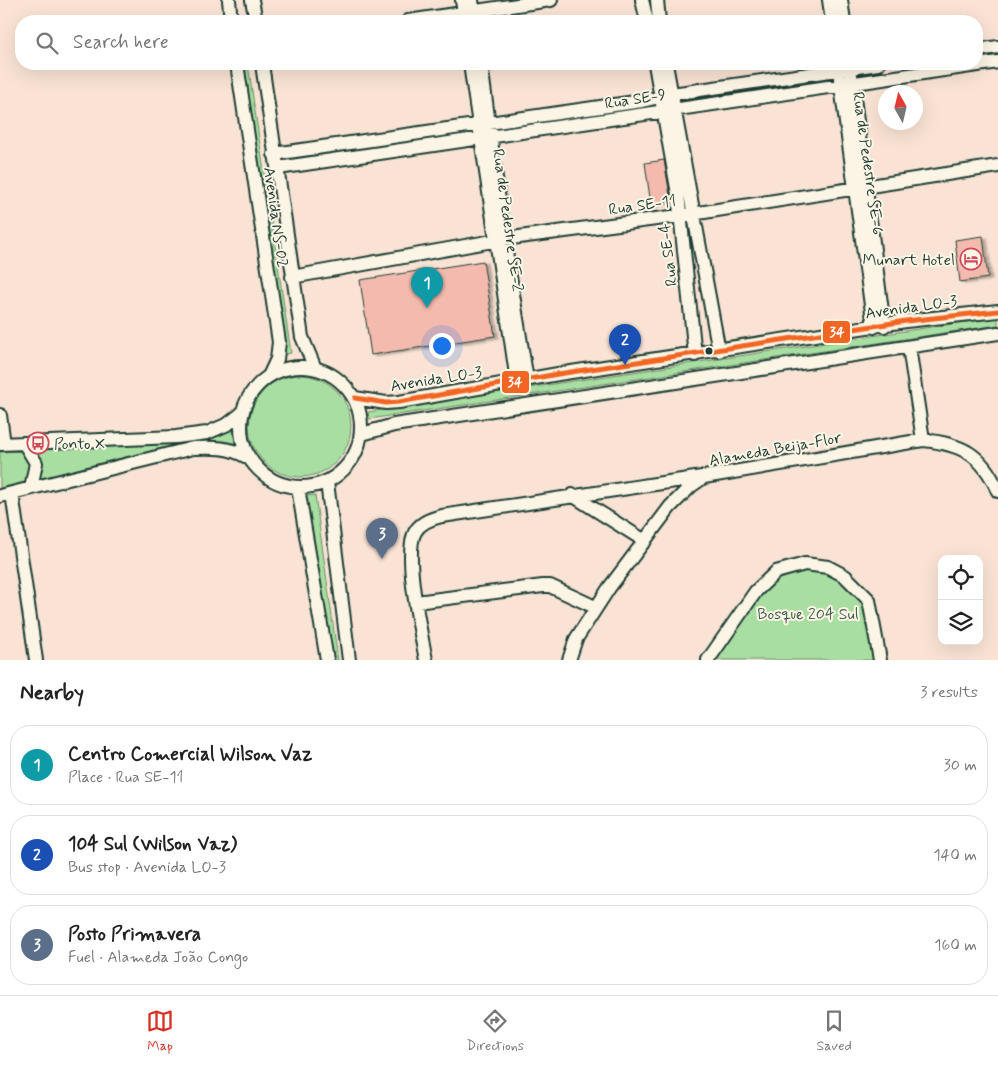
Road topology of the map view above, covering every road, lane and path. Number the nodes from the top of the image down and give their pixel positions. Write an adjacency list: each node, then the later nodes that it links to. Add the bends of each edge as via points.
1 (228, 0): 9 (street)
2 (252, 0): 10 (street)
3 (551, 0): 8 (street)
4 (642, 0): 12 (street)
5 (657, 0): 13 (street)
6 (829, 0): 14 (street)
7 (841, 0): 15 (street)
8 (469, 11): 11 (street)
9 (231, 15)
10 (255, 15)
11 (445, 15)
12 (646, 15)
13 (658, 15)
14 (831, 15)
15 (843, 15)
16 (998, 47): 17 (street)
17 (983, 49)
18 (998, 62): 19 (street, Rua SE-9)
19 (983, 64)
20 (238, 70): 49 (street, Avenida NS-02, via 279,342 277,360)
21 (263, 70): 34 (street, Avenida NS-02)
22 (471, 70): 32 (street, Rua de Pedestre SE-2)
23 (481, 70): 32 (street, Rua de Pedestre SE-2)
24 (657, 70): 30 (street, Rua SE-4)
25 (666, 70): 30 (street, Rua SE-4)
26 (819, 70): 30 (street, Rua SE-9)
27 (845, 70): 29 (street, Rua de Pedestre SE-6)
28 (945, 70): 29 (street, Rua SE-9)
29 (847, 85): 31 (street, Rua SE-9); 37 (street, Rua de Pedestre SE-6)
30 (666, 95): 31 (street, Rua SE-4); 32 (street, Rua SE-9)
31 (669, 109): 33 (street, Rua SE-9); 38 (street, Rua SE-4); 39 (street, Rua SE-4)
32 (484, 123): 33 (street, Rua de Pedestre SE-2); 34 (street, Rua SE-9)
33 (485, 137): 36 (street, Rua SE-9); 40 (street, Rua de Pedestre SE-2)
34 (274, 154): 36 (street, Avenida NS-02)
35 (998, 166): 37 (street, Rua SE-11)
36 (278, 168): 41 (street, Avenida NS-02)
37 (861, 188): 38 (street, Rua SE-11); 43 (street, Rua de Pedestre SE-6)
38 (694, 213): 39 (street, Rua SE-11); 46 (street, Rua SE-4)
39 (679, 216): 40 (street, Rua SE-11); 47 (street, Rua SE-4)
40 (499, 240): 41 (street, Rua SE-11); 50 (street, Rua de Pedestre SE-2)
41 (292, 277): 48 (street, Avenida NS-02, via 302,337)
42 (998, 311): 43 (street, Avenida LO-3)
43 (879, 326): 46 (street, Avenida LO-3)
44 (998, 333): 45 (street)
45 (909, 347): 54 (street, via 394,425); 55 (street)
46 (719, 351): 47 (street, Avenida LO-3)
47 (695, 355): 50 (street, Avenida LO-3)
48 (315, 368): 49 (street, via 292,367); 51 (street, via 344,384)
49 (270, 374): 52 (street, via 247,398)
50 (522, 380): 51 (street, Avenida LO-3, via 386,404)
51 (354, 398): 54 (street, via 361,416)
52 (241, 414): 56 (street, via 207,433); 58 (street, via 242,443)
53 (0, 415): 57 (street)
54 (362, 434): 60 (street, via 356,453 344,470)
55 (923, 440): 59 (street, Alameda Beija-Flor); 63 (street, Alameda Beija-Flor, via 967,451 982,462)
56 (24, 443): 57 (street); 61 (street, via 36,463)
57 (2, 444)
58 (248, 457): 61 (street, via 219,446 193,448); 62 (street, via 260,473 278,483)
59 (704, 477): 65 (street); 66 (street, Alameda Beija-Flor, via 670,507)
60 (327, 482): 62 (street); 71 (street)
61 (31, 488): 64 (street)
62 (298, 488): 70 (street)
63 (998, 491)
64 (6, 495): 69 (street)
65 (572, 495): 66 (street); 67 (street, via 442,516 423,524 415,531 413,541)
66 (645, 541): 68 (street, Alameda Beija-Flor)
67 (416, 602): 68 (street, via 550,586); 72 (street)
68 (595, 607): 73 (street, Alameda Beija-Flor, via 576,639)
69 (36, 660)
70 (327, 660)
71 (349, 660)
72 (426, 660)
73 (569, 660)
74 (708, 660): 75 (street, via 756,590 776,572 805,564 828,567 845,576 869,600)
75 (880, 660)

